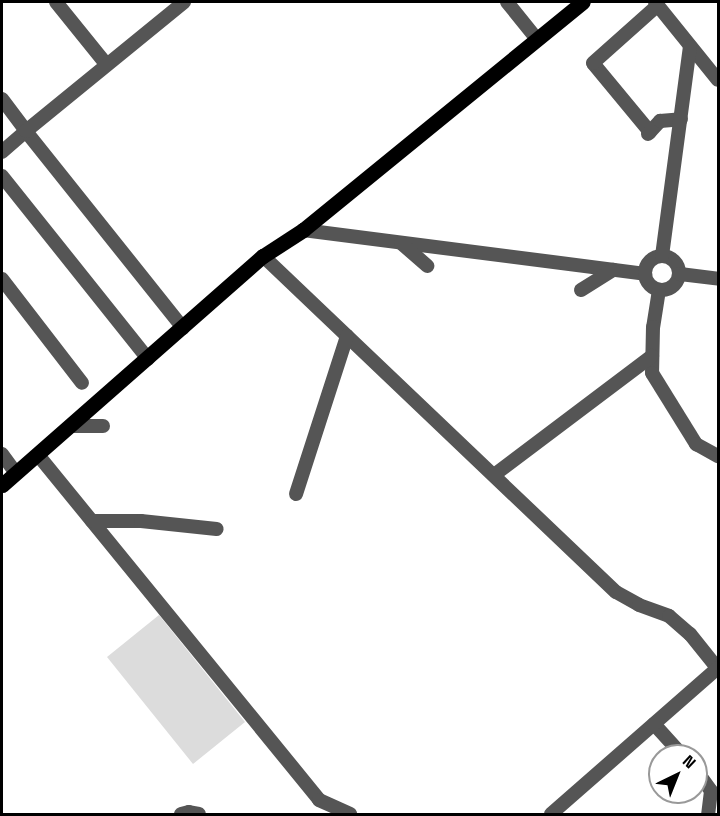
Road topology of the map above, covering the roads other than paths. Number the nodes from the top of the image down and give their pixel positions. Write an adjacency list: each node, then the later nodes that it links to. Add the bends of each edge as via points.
1 (56, 2): 8 (street)
2 (184, 2): 8 (street)
3 (507, 2): 6 (street)
4 (583, 2): 6 (main road)
5 (657, 3): 7 (street); 11 (street, via 593,63 649,133 660,121)
6 (536, 38): 15 (main road)
7 (690, 47): 9 (street); 11 (street)
8 (106, 64): 12 (street)
9 (718, 80)
10 (2, 99): 12 (street)
11 (681, 119): 18 (street)
12 (26, 131): 13 (street); 27 (street)
13 (2, 152)
14 (2, 176): 30 (street)
15 (303, 230): 16 (street); 17 (main road)
16 (401, 243): 19 (street); 20 (street)
17 (263, 256): 27 (main road); 28 (street)
18 (662, 256): 21 (street, via 648,263); 22 (street, via 673,259)
19 (427, 266)
20 (613, 270): 21 (street); 25 (street)
21 (645, 274): 26 (street, via 649,284)
22 (680, 274): 24 (street); 26 (street, via 675,285)
23 (2, 279): 31 (street)
24 (718, 279)
25 (581, 290)
26 (659, 290): 29 (street)
27 (183, 328): 30 (main road)
28 (347, 336): 38 (street); 40 (street)
29 (652, 356): 36 (street, via 652,373 696,444); 38 (street)
30 (148, 359): 32 (main road)
31 (82, 383)
32 (71, 426): 33 (street); 35 (main road)
33 (103, 426)
34 (2, 454): 37 (street)
35 (38, 455): 37 (main road); 41 (street)
36 (718, 456)
37 (16, 473): 39 (main road)
38 (494, 475): 43 (street, via 616,592 669,616)
39 (2, 485)
40 (296, 494)
41 (92, 521): 42 (street, via 141,521); 49 (street, via 319,800)
42 (217, 529)
43 (718, 668): 44 (street)
44 (654, 724): 45 (street); 50 (street)
45 (672, 744)
46 (708, 787): 51 (street, via 711,791)
47 (181, 814): 48 (street)
48 (200, 814)
49 (350, 814)
50 (551, 814)
51 (708, 814)

